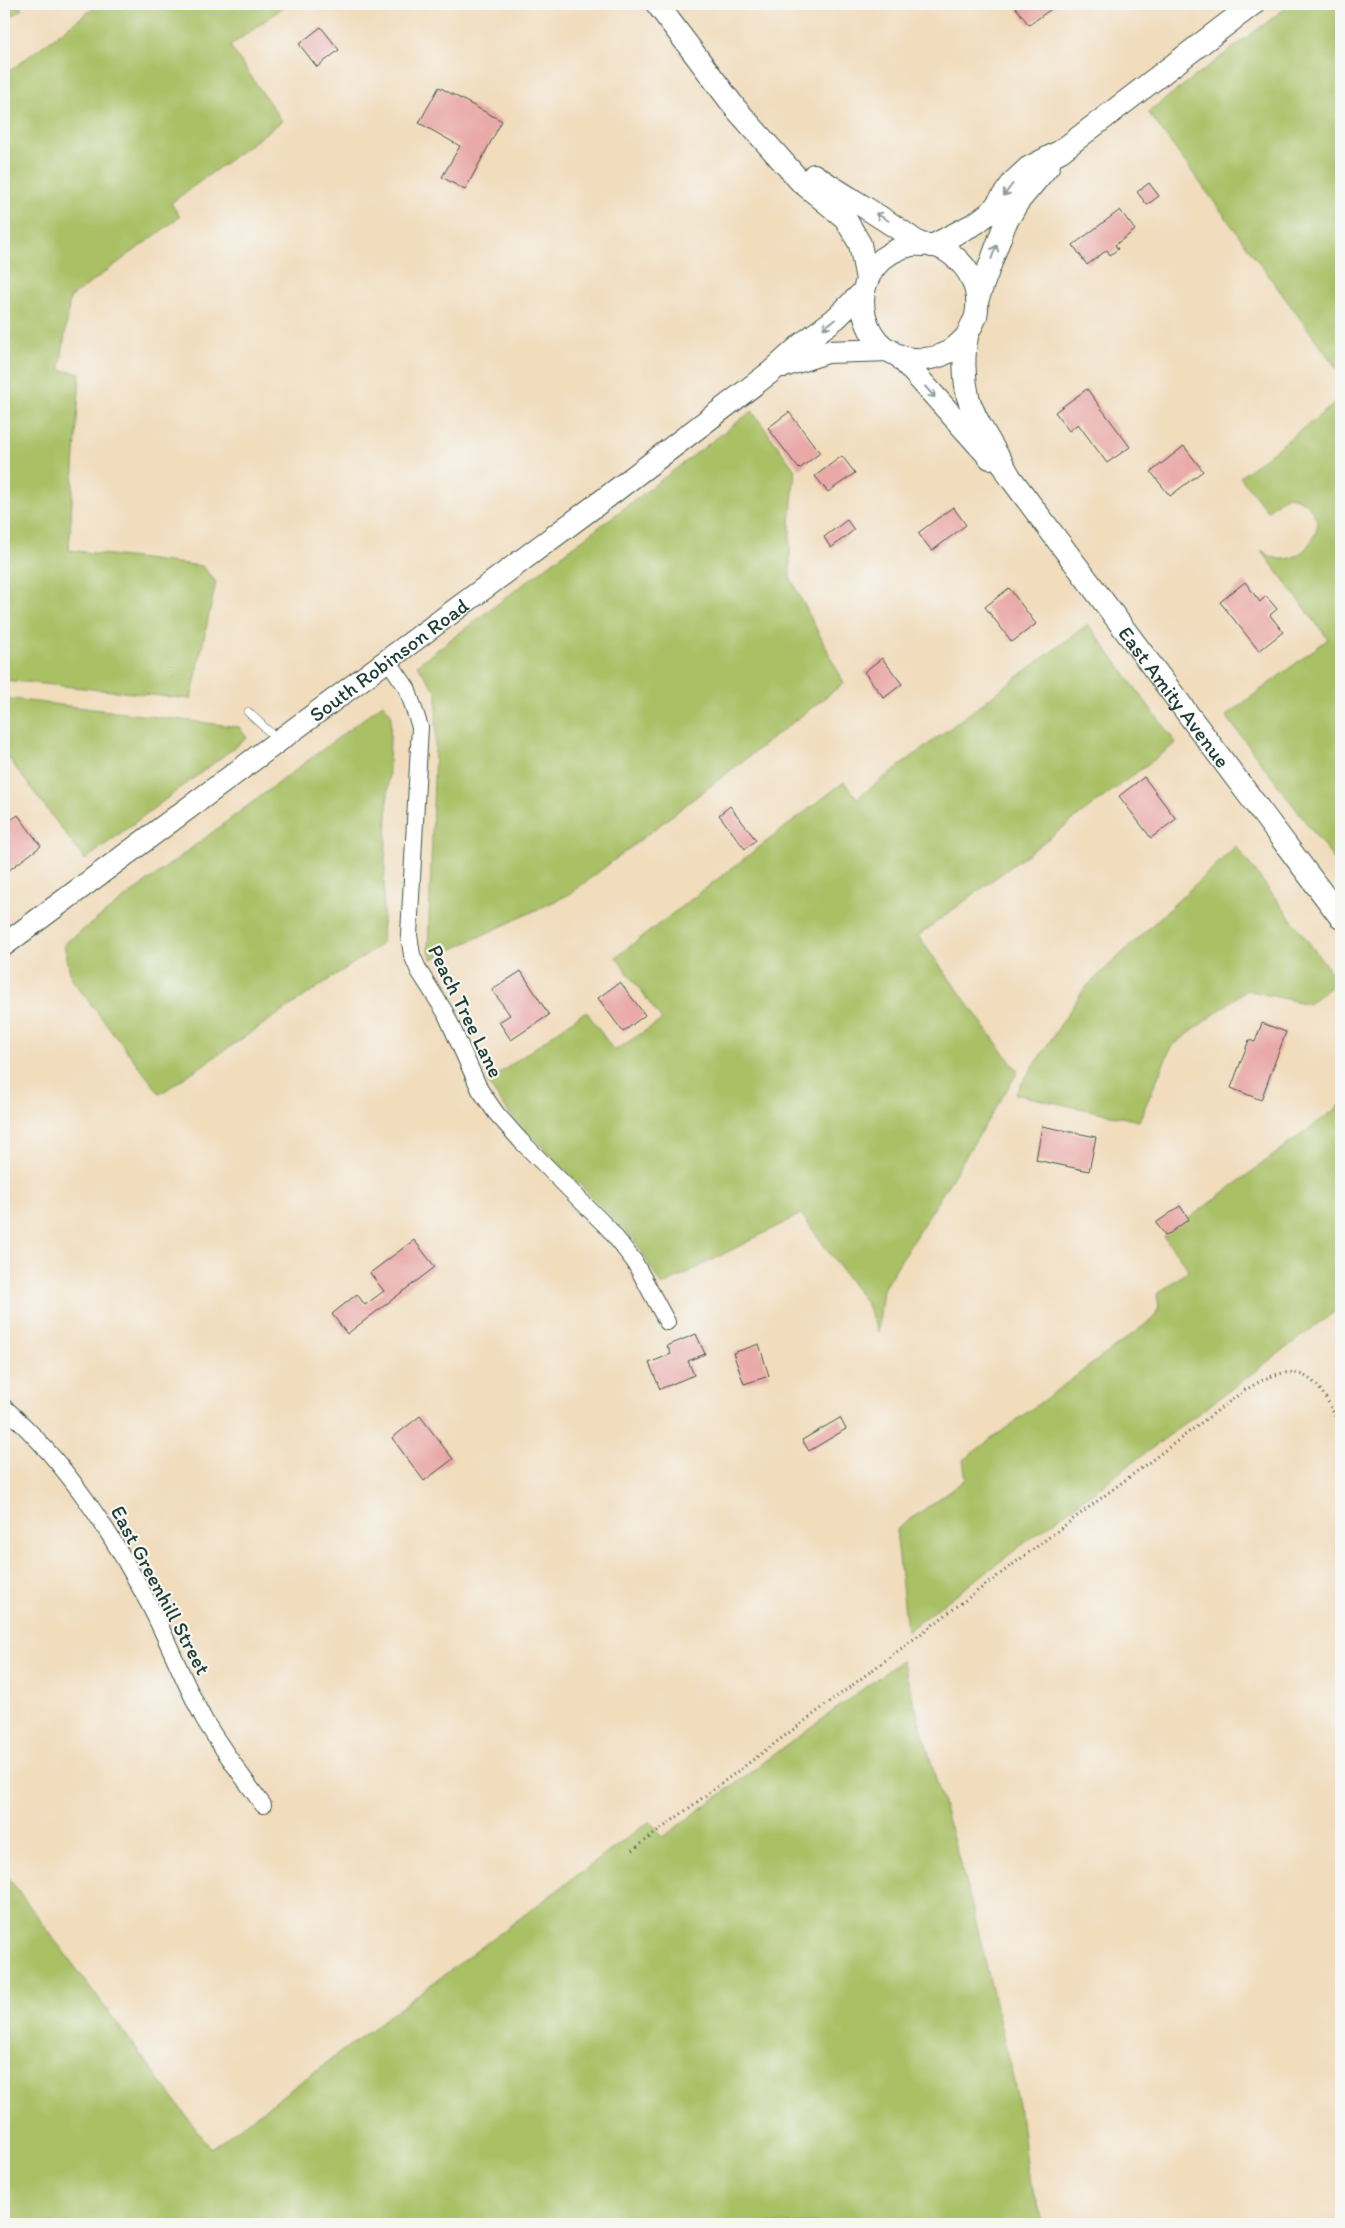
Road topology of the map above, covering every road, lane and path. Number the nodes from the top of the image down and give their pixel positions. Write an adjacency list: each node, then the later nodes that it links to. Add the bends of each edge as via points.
1 (657, 4): 3 (street, via 736,109)
2 (1252, 4): 4 (street)
3 (773, 149): 5 (street, one-way to 3); 6 (street, via 800,181 844,218 860,244)
4 (1061, 151): 5 (street, one-way to 5, via 1028,168 992,211 976,223); 7 (street, one-way to 4, via 1005,224 1018,202)
5 (927, 245): 6 (street, via 908,245 891,252 876,263); 7 (street, via 946,250 962,262 973,279)
6 (865, 285): 9 (street, via 864,315 871,332); 10 (street, South Robinson Road, one-way to 10, via 835,319)
7 (978, 298): 8 (street, via 976,318)
8 (967, 336): 9 (street, via 953,350 934,358 916,360); 11 (street, East Amity Avenue, via 965,373 968,396 976,417)
9 (894, 353): 10 (street, South Robinson Road, via 826,352); 11 (street, East Amity Avenue, one-way to 11)
10 (772, 371): 12 (street, South Robinson Road)
11 (1010, 477): 15 (street, East Amity Avenue)
12 (388, 660): 14 (street, South Robinson Road); 17 (street, Peach Tree Lane, via 408,688 420,727 409,935 412,955 445,1012 486,1098 521,1141 609,1229 634,1262)
13 (248, 712): 14 (lane)
14 (279, 740): 16 (street, South Robinson Road)
15 (1341, 918)
16 (4, 945)
17 (667, 1322)
18 (4, 1407): 20 (street, East Greenhill Street, via 32,1432 76,1484 114,1539 204,1718 224,1752)
19 (1341, 1430): 21 (path, via 1329,1402 1317,1384 1306,1375 1271,1376 1245,1390)
20 (264, 1805)
21 (634, 1850)

